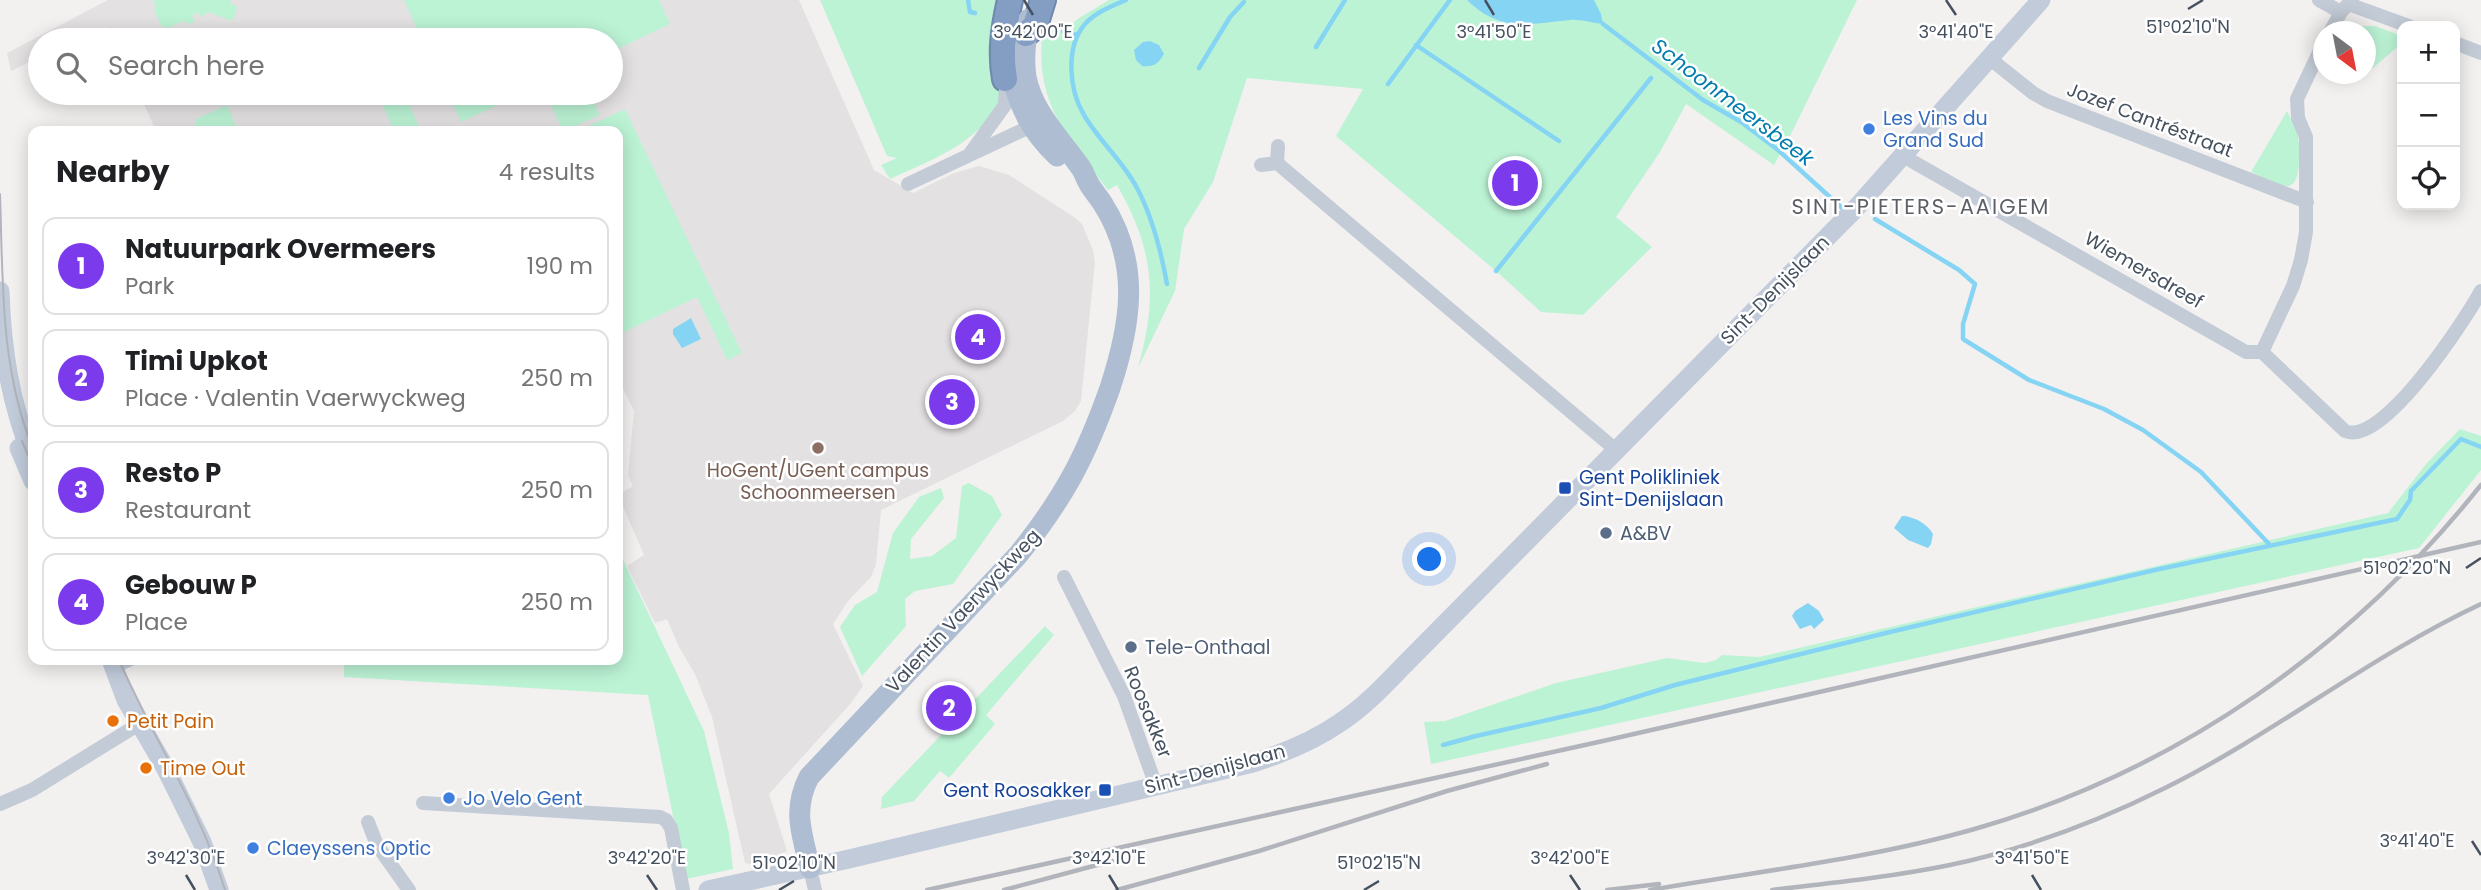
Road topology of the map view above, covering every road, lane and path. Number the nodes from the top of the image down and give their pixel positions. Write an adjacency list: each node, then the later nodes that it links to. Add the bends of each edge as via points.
1 (1010, 0): 15 (highway, via 1003,26 1002,57)
2 (1017, 0): 15 (main road, Valentin Vaerwyckweg)
3 (1034, 0): 10 (main road, Valentin Vaerwyckweg)
4 (1043, 0): 10 (highway, via 1035,26)
5 (2040, 0): 13 (street, Sint-Denijslaan)
6 (2319, 0): 7 (street)
7 (2347, 5): 8 (street); 9 (street)
8 (2337, 21)
9 (2397, 22)
10 (1026, 34): 16 (main road, Valentin Vaerwyckweg, via 1026,77)
11 (2460, 45): 12 (street)
12 (2481, 53)
13 (1989, 58): 19 (street, Sint-Denijslaan); 23 (street, Jozef Cantréstraat, via 2048,101)
14 (2313, 64): 23 (street, via 2296,110 2306,137)
15 (1007, 75): 16 (main road, Valentin Vaerwyckweg, via 1022,111); 18 (street, Valentin Vaerwyckweg, via 1005,105)
16 (1038, 123): 18 (street, Valentin Vaerwyckweg); 39 (main road, Valentin Vaerwyckweg, via 1083,170 1114,224 1130,288 1126,332 1097,424 1063,495 1026,545 809,777 799,807)
17 (1278, 146): 20 (street)
18 (968, 156): 22 (street, Valentin Vaerwyckweg)
19 (1903, 156): 26 (street, Wiemersdreef, via 2246,352); 29 (street, Sint-Denijslaan)
20 (1277, 163): 21 (street); 29 (street)
21 (1261, 165)
22 (908, 184)
23 (2307, 202): 26 (street, via 2301,260)
24 (0, 290): 28 (street, via 8,382)
25 (2481, 291): 26 (street, Wiemersdreef, via 2441,355 2407,395 2362,432 2345,431)
26 (2262, 352)
27 (0, 390): 30 (street)
28 (28, 446)
29 (1616, 450): 35 (street, Sint-Denijslaan, via 1342,722 1253,763)
30 (28, 469)
31 (1064, 578): 35 (street, Roosakker, via 1124,696)
32 (122, 665): 34 (street, via 126,700)
33 (125, 665): 41 (street, via 205,823)
34 (139, 724): 37 (street); 40 (street, via 202,842)
35 (1156, 786): 39 (street, Sint-Denijslaan)
36 (423, 803): 43 (street, via 660,817 671,828)
37 (0, 804)
38 (368, 822): 42 (street, via 377,845)
39 (810, 868): 44 (street, Sint-Denijslaan); 45 (street)
40 (219, 890)
41 (229, 890)
42 (409, 890)
43 (683, 890)
44 (708, 890)
45 (815, 890)

